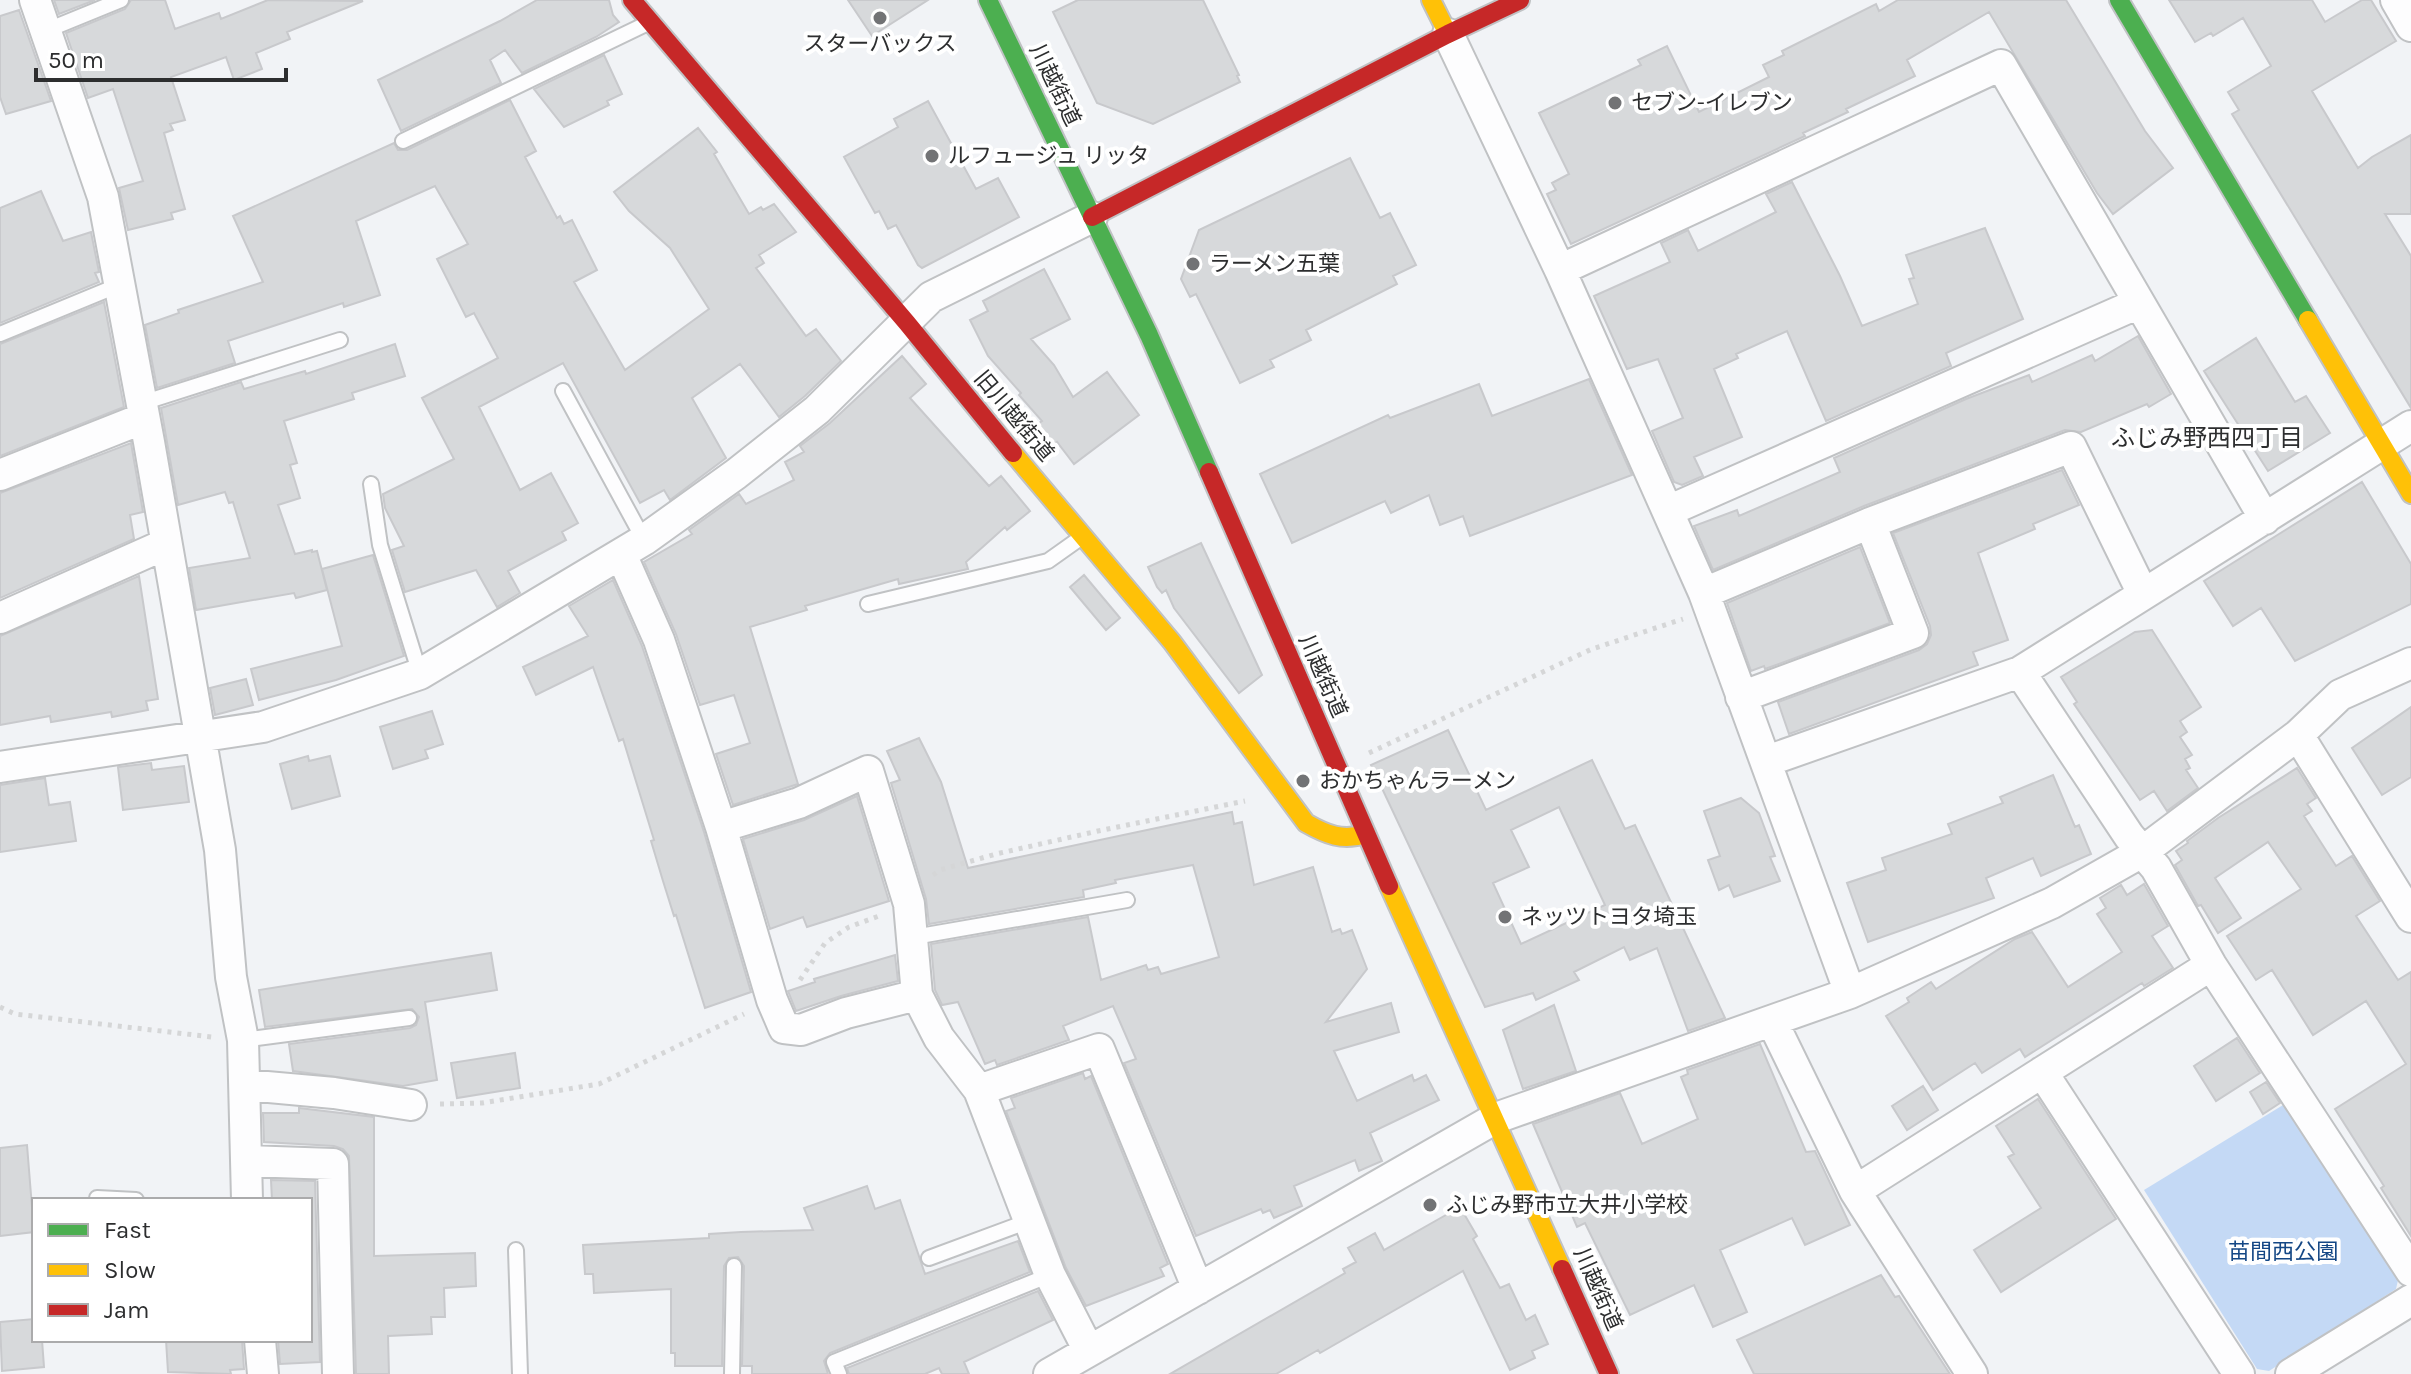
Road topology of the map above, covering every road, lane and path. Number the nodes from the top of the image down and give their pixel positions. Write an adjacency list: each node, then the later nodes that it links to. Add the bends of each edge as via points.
1 (35, 0): 11 (street)
2 (121, 0): 11 (lane)
3 (632, 0): 9 (main road, 旧川越街道)
4 (988, 0): 14 (main road, 川越街道)
5 (1431, 0): 12 (main road)
6 (1520, 0): 12 (main road)
7 (2119, 0): 24 (main road)
8 (2396, 0): 10 (street)
9 (650, 23): 13 (lane); 18 (main road, 旧川越街道)
10 (2411, 26)
11 (45, 31): 16 (street, via 103,197)
12 (1448, 34): 14 (main road); 15 (street)
13 (403, 141)
14 (1092, 217): 18 (street, via 931,297); 49 (main road, 川越街道, via 1149,335)
15 (1560, 270): 17 (street, via 2001,65); 28 (street)
16 (119, 285): 19 (lane); 22 (street)
17 (2139, 303): 28 (street); 29 (street)
18 (907, 323): 31 (main road, 旧川越街道); 33 (street, via 817,410)
19 (0, 334)
20 (340, 340): 22 (lane)
21 (563, 391): 33 (lane)
22 (143, 411): 25 (street); 32 (street)
23 (2411, 426): 24 (street)
24 (2381, 444): 27 (main road); 29 (street)
25 (0, 475)
26 (371, 484): 40 (lane, via 380,545)
27 (2411, 494)
28 (1668, 511): 35 (street)
29 (2265, 519): 34 (street)
30 (1870, 523): 34 (street, via 2071,447); 35 (street); 41 (street, via 1913,633)
31 (1083, 535): 36 (lane, via 1048,561); 49 (main road, 旧川越街道, via 1172,642 1306,823 1331,837)
32 (166, 544): 37 (street); 43 (street)
33 (632, 547): 40 (street); 48 (street)
34 (2143, 594): 39 (street)
35 (1707, 602): 41 (street); 44 (path, via 1592,649)
36 (868, 604)
37 (0, 618)
38 (2411, 663): 42 (street, via 2340,695)
39 (2020, 672): 45 (street); 50 (street)
40 (420, 674): 43 (street, via 263,727)
41 (1741, 697): 45 (street)
42 (2298, 735): 50 (street); 53 (street)
43 (201, 738): 46 (street); 62 (street)
44 (1361, 757)
45 (1767, 761): 56 (street)
46 (0, 767)
47 (1247, 801): 52 (path, via 940,870)
48 (721, 827): 52 (street, via 799,803 868,771); 58 (street)
49 (1366, 834): 67 (main road, 川越街道)
50 (2142, 852): 55 (street); 56 (street, via 2052,903)
51 (1127, 900): 54 (lane)
52 (909, 904): 54 (street); 58 (path, via 836,934 792,990)
53 (2411, 917)
54 (914, 937): 57 (street)
55 (2211, 965): 63 (street); 75 (street)
56 (1850, 993): 61 (street)
57 (917, 995): 58 (street, via 801,1030 784,1028); 65 (street, via 939,1038)
58 (772, 1000): 66 (path, via 599,1084 482,1103)
59 (0, 1007): 62 (path, via 15,1014)
60 (409, 1018): 62 (lane)
61 (1772, 1021): 67 (street); 69 (street)
62 (243, 1040): 64 (street)
63 (2042, 1072): 69 (street); 89 (street)
64 (246, 1085): 66 (street); 68 (street)
65 (979, 1090): 71 (street); 77 (street, via 1099,1049)
66 (411, 1105)
67 (1496, 1118): 77 (street); 87 (main road, 川越街道)
68 (247, 1161): 70 (street); 82 (street, via 333,1164)
69 (1855, 1191): 88 (street)
70 (247, 1198)
71 (1029, 1221): 73 (lane); 76 (street)
72 (516, 1250): 83 (lane)
73 (929, 1258)
74 (734, 1266): 84 (lane)
75 (2411, 1271)
76 (1050, 1275): 80 (street); 85 (lane, via 834,1362)
77 (1198, 1289): 80 (street)
78 (2411, 1300): 90 (street)
79 (260, 1342): 81 (street)
80 (1089, 1351): 86 (street)
81 (263, 1374)
82 (338, 1374)
83 (520, 1374)
84 (732, 1374)
85 (839, 1374)
86 (1049, 1374)
87 (1609, 1374)
88 (1972, 1374)
89 (2239, 1374)
90 (2291, 1374)

